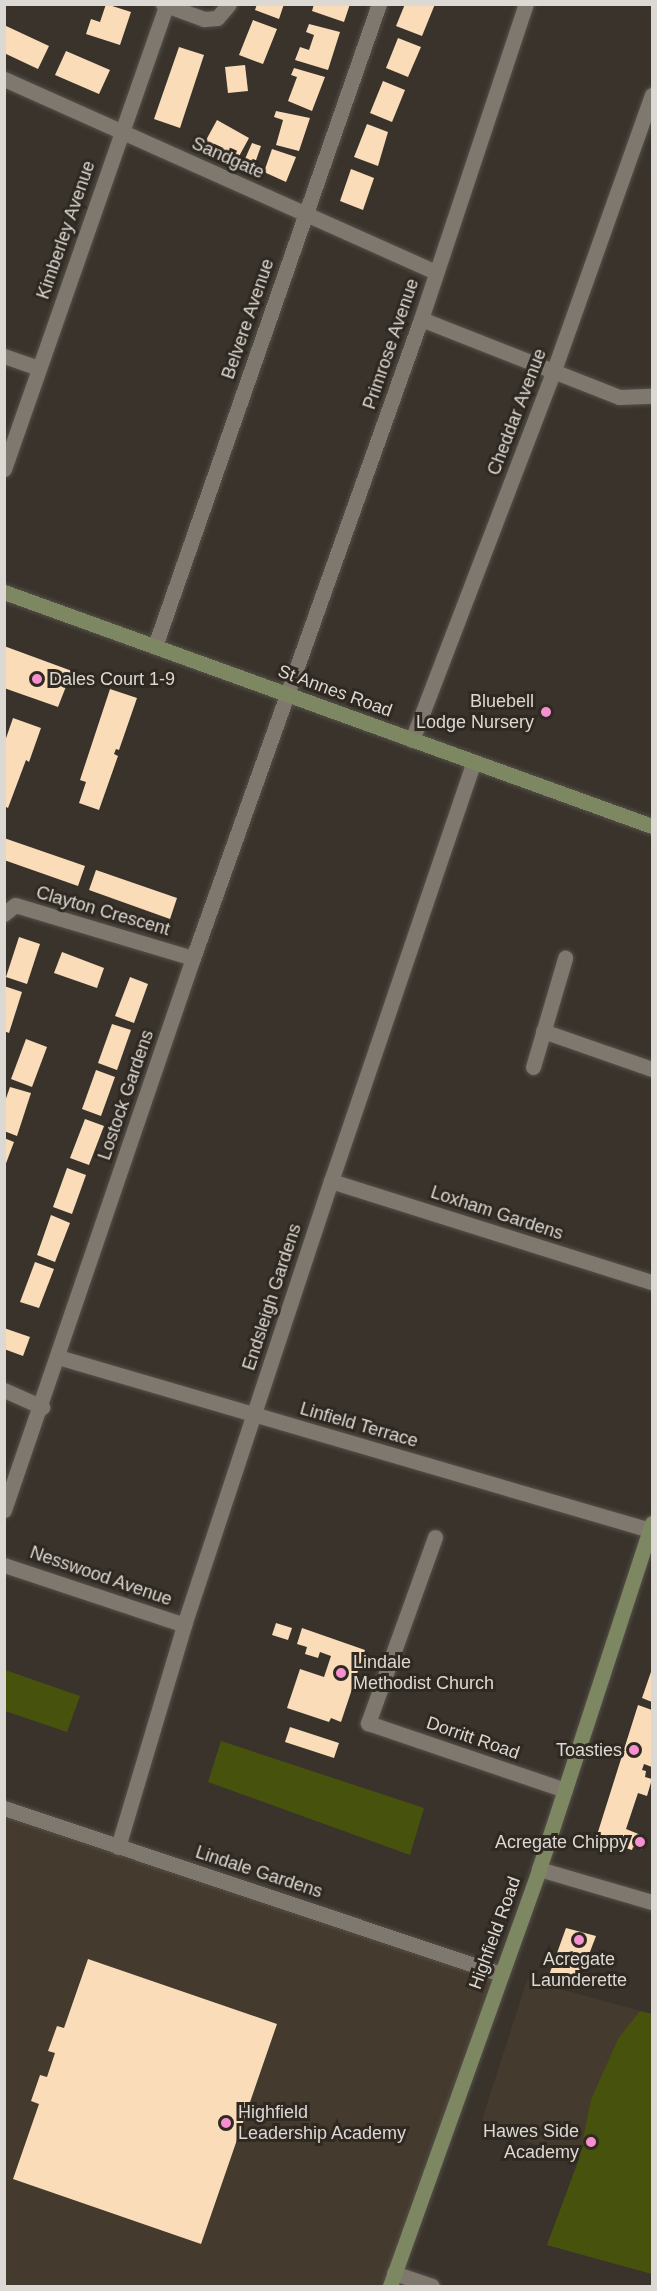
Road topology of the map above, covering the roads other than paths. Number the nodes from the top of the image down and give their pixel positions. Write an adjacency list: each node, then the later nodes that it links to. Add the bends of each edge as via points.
1 (229, 4): 4 (street, via 217,18 204,19)
2 (379, 4): 8 (street, Belvere Avenue)
3 (526, 4): 9 (street, Primrose Avenue)
4 (164, 5): 7 (street, Kimberley Avenue)
5 (4, 79): 7 (street, Sandgate)
6 (652, 95): 13 (street, Cheddar Avenue)
7 (120, 130): 8 (street, Sandgate); 12 (street, Kimberley Avenue)
8 (305, 215): 9 (street, Sandgate); 17 (street, Belvere Avenue)
9 (436, 272): 10 (street, Primrose Avenue)
10 (421, 319): 13 (street); 18 (street, Primrose Avenue)
11 (4, 356): 12 (street)
12 (39, 368): 15 (street, Kimberley Avenue)
13 (554, 370): 14 (street, via 619,397); 19 (street, Cheddar Avenue)
14 (652, 396)
15 (4, 468)
16 (4, 592): 17 (street, St Annes Road)
17 (155, 646): 18 (street, St Annes Road)
18 (289, 694): 19 (street, St Annes Road); 23 (street, Lostock Gardens)
19 (412, 740): 20 (street, St Annes Road)
20 (473, 763): 21 (street, St Annes Road); 28 (street, Endsleigh Gardens)
21 (652, 826)
22 (4, 914): 23 (street, Clayton Crescent, via 15,905)
23 (193, 958): 30 (street, Lostock Gardens)
24 (565, 958): 25 (street)
25 (543, 1031): 26 (street); 27 (street)
26 (533, 1067)
27 (652, 1069)
28 (331, 1181): 29 (street, Loxham Gardens); 33 (street, Endsleigh Gardens)
29 (652, 1282)
30 (58, 1357): 32 (street, Lostock Gardens); 33 (street, Linfield Terrace)
31 (4, 1390): 32 (street)
32 (42, 1407): 34 (street, Lostock Gardens)
33 (254, 1414): 35 (street, Linfield Terrace); 38 (street, Endsleigh Gardens)
34 (4, 1510)
35 (651, 1526): 39 (street, Highfield Road)
36 (435, 1537): 39 (street, Dorritt Road, via 368,1724)
37 (4, 1565): 38 (street, Nesswood Avenue)
38 (184, 1625): 41 (street, Endsleigh Gardens)
39 (565, 1790): 42 (street, Highfield Road)
40 (4, 1808): 41 (street, Lindale Gardens)
41 (118, 1846): 44 (street, Lindale Gardens)
42 (539, 1869): 43 (street); 44 (street, Highfield Road)
43 (652, 1902)
44 (501, 1974): 45 (street, Highfield Road)
45 (392, 2280): 46 (street)
46 (432, 2286)

